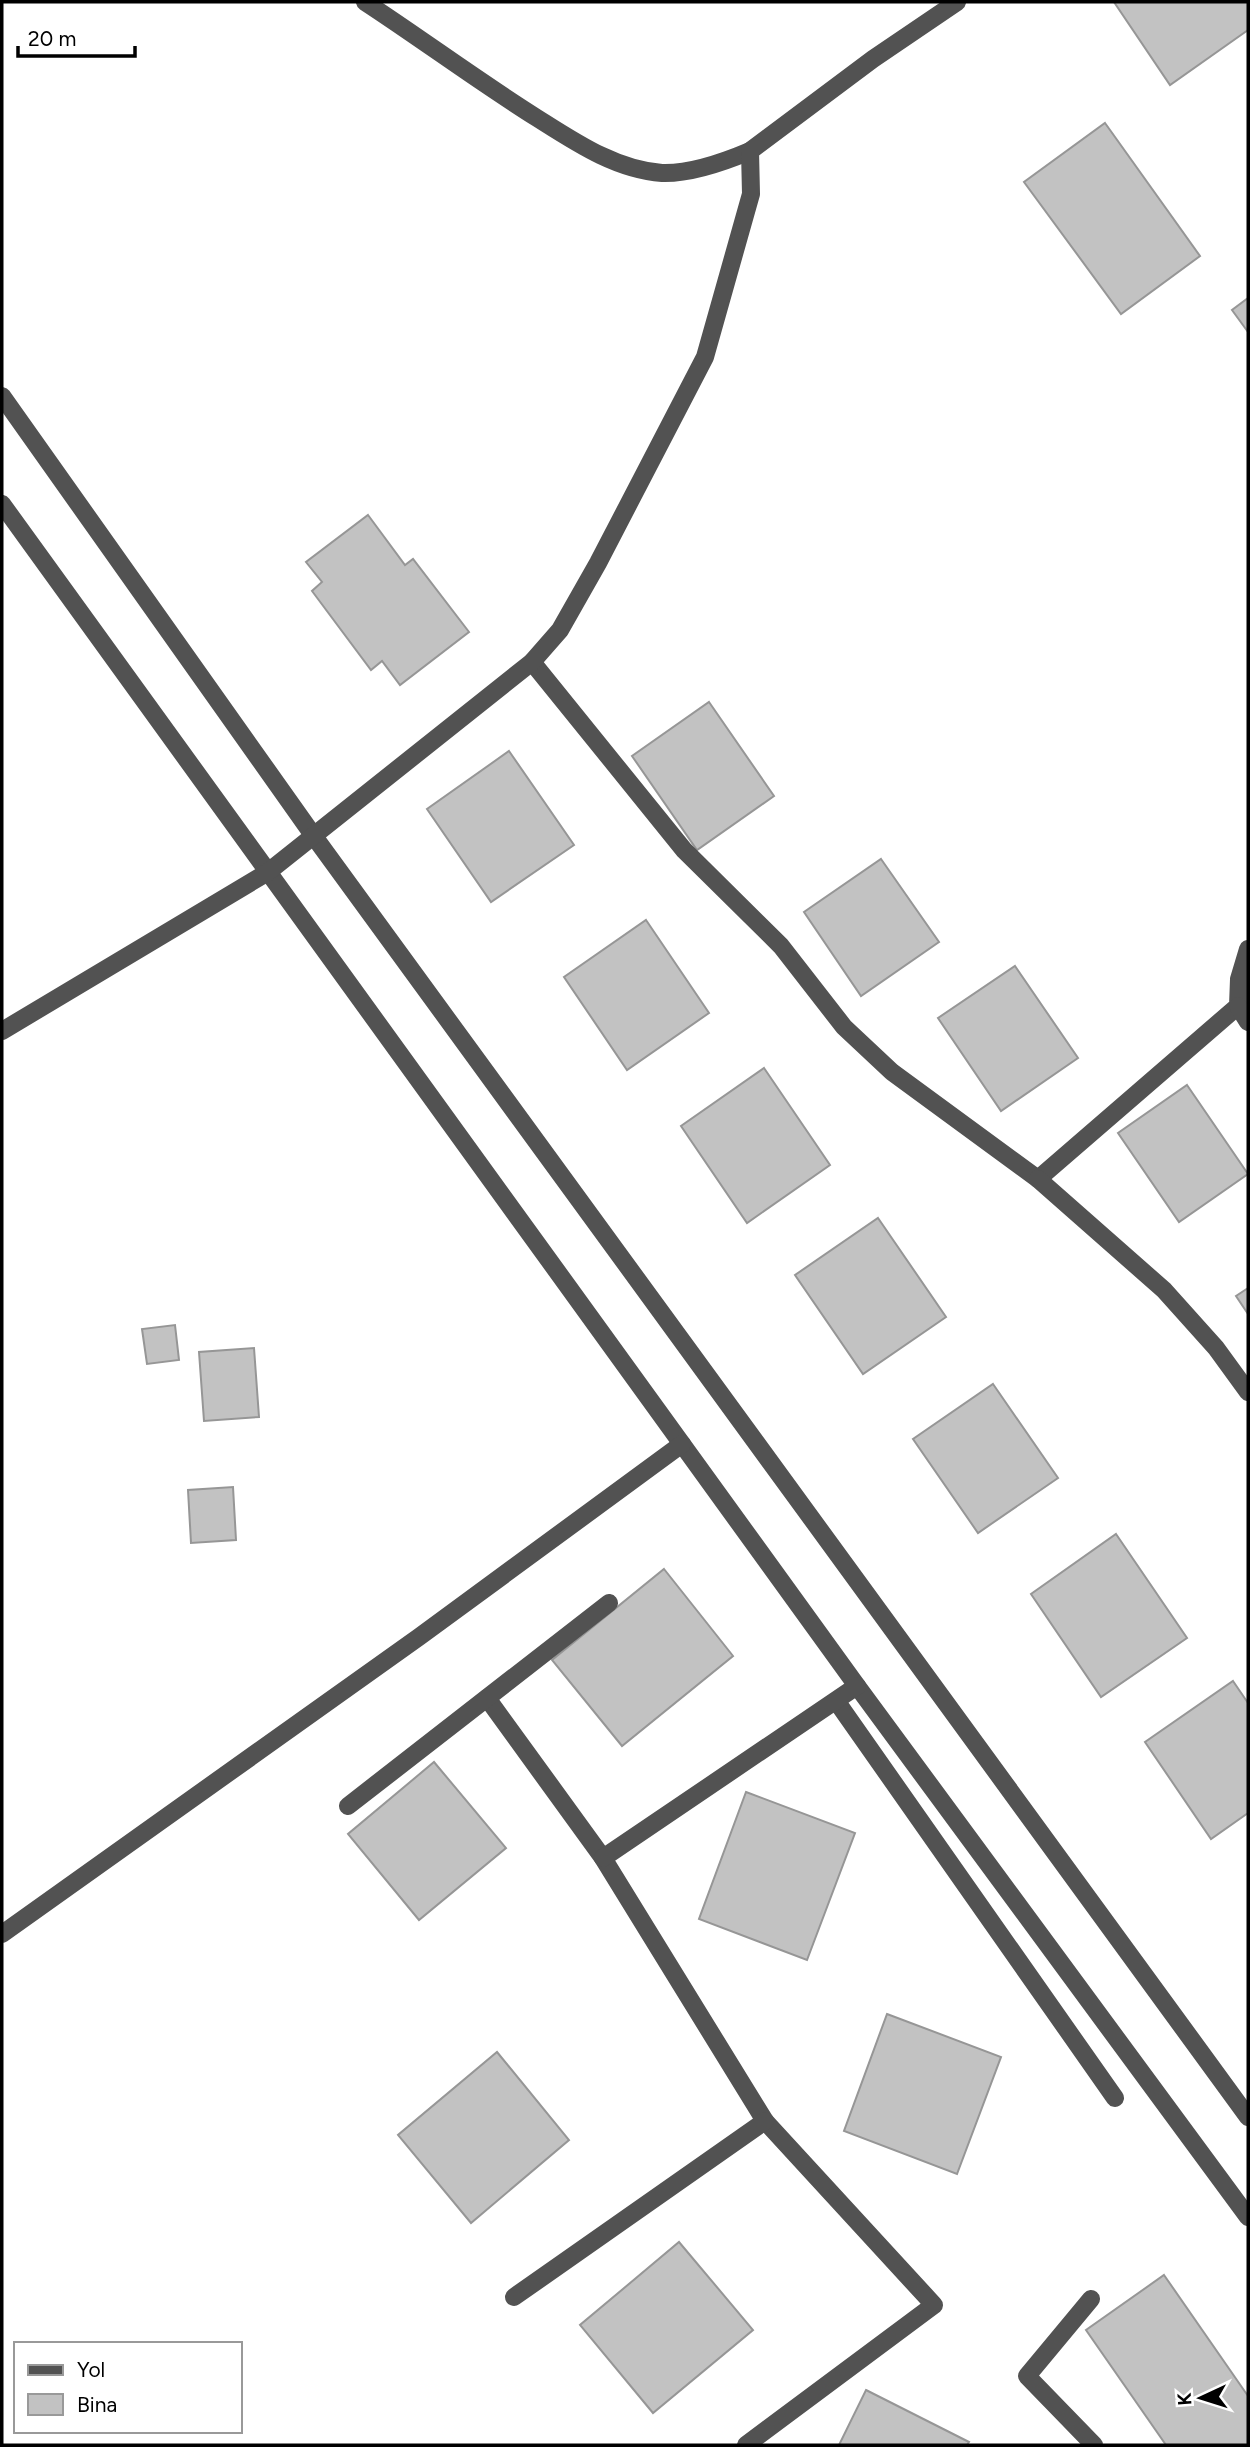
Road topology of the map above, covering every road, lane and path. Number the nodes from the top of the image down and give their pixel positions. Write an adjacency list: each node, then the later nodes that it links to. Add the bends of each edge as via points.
1 (365, 2): 3 (street, via 508,100 611,160 664,173 726,161)
2 (957, 2): 3 (street)
3 (750, 151): 6 (street, via 751,194 705,357 592,574 559,630)
4 (2, 396): 7 (street)
5 (2, 503): 8 (street)
6 (532, 662): 7 (street); 13 (street, via 684,849 781,946 844,1027 892,1072)
7 (313, 835): 8 (street); 24 (street)
8 (268, 872): 12 (street); 15 (street)
9 (1248, 949): 10 (street, via 1239,979)
10 (1238, 1006): 11 (street); 13 (street)
11 (1248, 1022)
12 (2, 1031)
13 (1038, 1180): 14 (street, via 1164,1290)
14 (1248, 1392)
15 (682, 1444): 17 (street); 22 (street)
16 (609, 1602): 18 (street)
17 (857, 1686): 19 (street); 26 (street)
18 (487, 1698): 20 (street); 21 (street)
19 (837, 1702): 21 (street); 23 (street)
20 (348, 1806)
21 (603, 1858): 25 (street)
22 (2, 1934)
23 (1115, 2098)
24 (1248, 2117)
25 (765, 2121): 27 (street); 29 (street, via 934,2305)
26 (1248, 2217)
27 (514, 2297)
28 (1091, 2299): 30 (street, via 1027,2376)
29 (746, 2445)
30 (1094, 2445)

